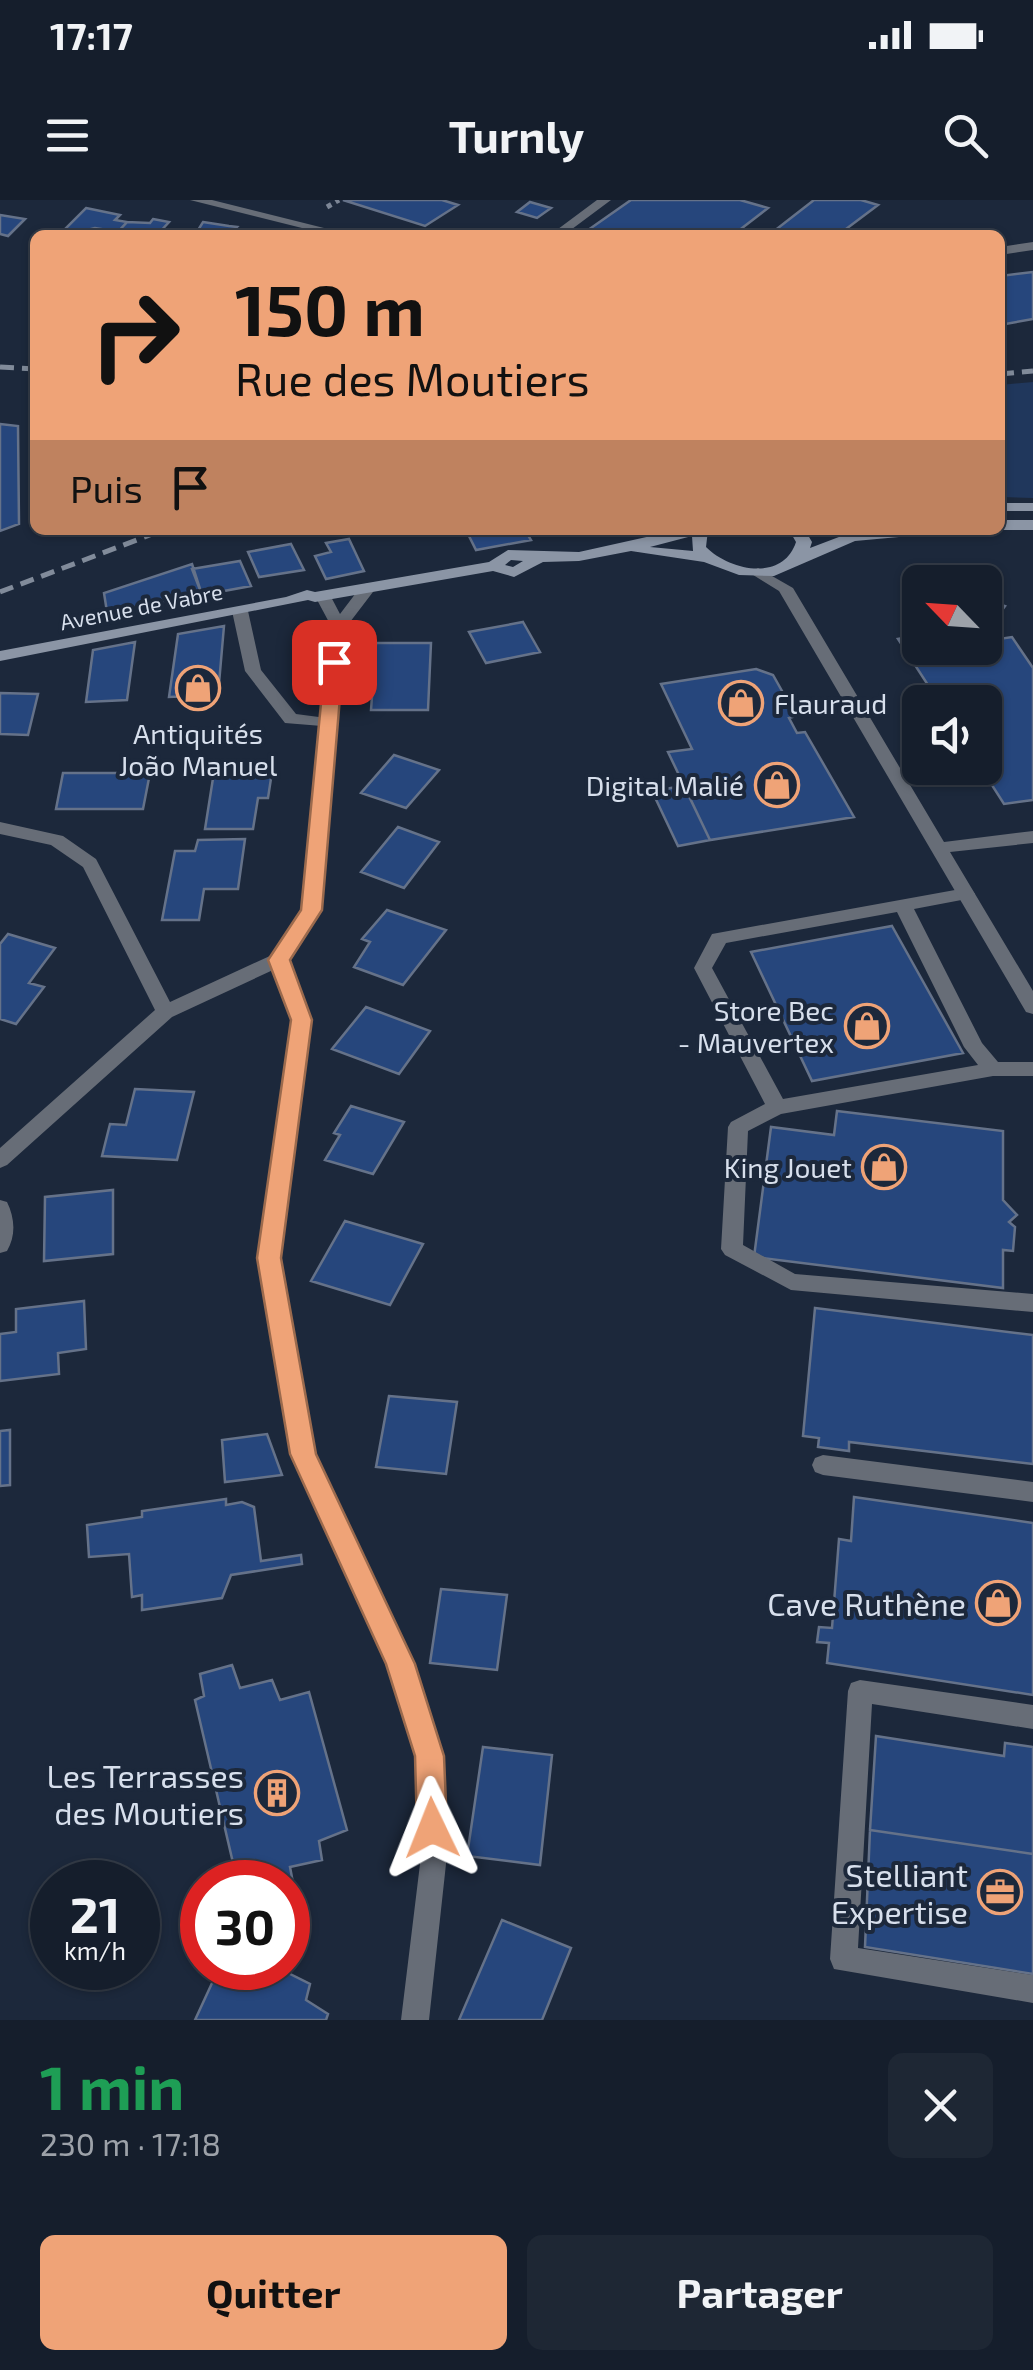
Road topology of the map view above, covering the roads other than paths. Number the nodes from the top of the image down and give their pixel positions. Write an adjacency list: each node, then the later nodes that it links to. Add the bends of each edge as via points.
1 (196, 200): 3 (street)
2 (605, 200): 4 (street)
3 (325, 230)
4 (563, 230)
5 (1033, 246): 6 (street)
6 (1005, 250)
7 (1005, 507): 8 (main road)
8 (1033, 507)
9 (1033, 525): 10 (main road)
10 (1005, 526)
11 (678, 535): 15 (main road, Avenue de Vabre)
12 (698, 535): 16 (main road)
13 (800, 535): 17 (main road, via 804,542)
14 (872, 535): 17 (main road)
15 (626, 548): 16 (main road, Avenue de Vabre); 19 (main road, Avenue de Vabre, via 537,560 514,572 494,566)
16 (704, 557): 18 (main road, Avenue de Vabre)
17 (793, 562): 18 (main road); 20 (street)
18 (758, 573): 20 (street)
19 (368, 588): 21 (main road, Avenue de Vabre); 23 (street)
20 (784, 588): 28 (street)
21 (319, 597): 22 (main road, Avenue de Vabre); 23 (street)
22 (240, 611): 24 (main road, Avenue de Vabre); 25 (street, via 254,670 291,719)
23 (338, 626): 25 (street)
24 (0, 656)
25 (328, 724): 31 (street, via 312,910)
26 (0, 828): 33 (street, via 58,840 90,863)
27 (1033, 836): 28 (street)
28 (938, 848): 29 (street)
29 (966, 894): 30 (street); 32 (street)
30 (902, 906): 34 (street, via 974,1048); 36 (street, via 719,938 703,968)
31 (279, 960): 33 (street); 45 (street, via 302,1020 269,1258 303,1454 400,1664 429,1756 433,1864)
32 (1033, 1007)
33 (165, 1012): 37 (street)
34 (993, 1069): 35 (street); 36 (street)
35 (1033, 1069)
36 (778, 1107): 40 (street, via 738,1127 732,1249 791,1282)
37 (0, 1160)
38 (0, 1208): 39 (street)
39 (0, 1246)
40 (1033, 1303)
41 (824, 1465): 42 (street)
42 (1033, 1492)
43 (1033, 1717): 44 (street, via 860,1690 844,1959)
44 (1033, 1988)
45 (416, 2020)

